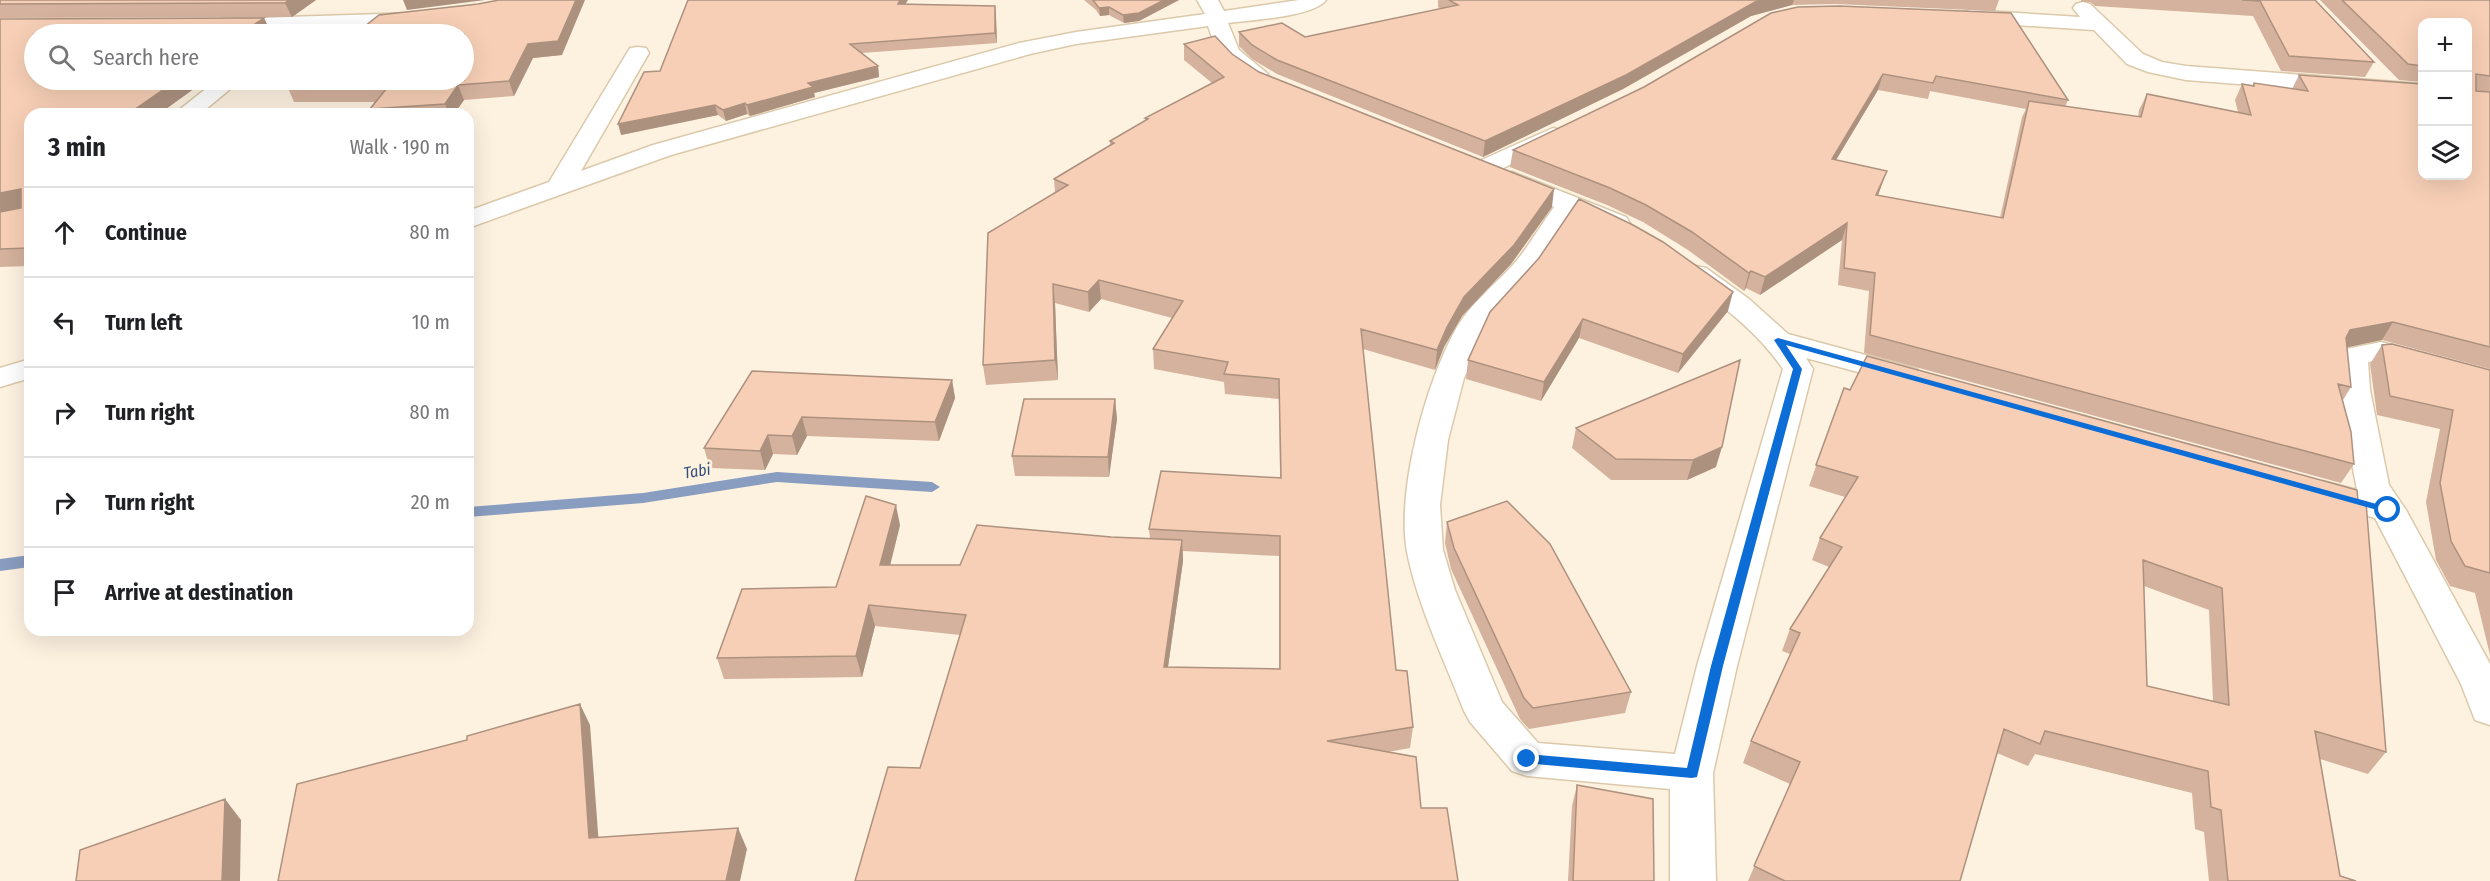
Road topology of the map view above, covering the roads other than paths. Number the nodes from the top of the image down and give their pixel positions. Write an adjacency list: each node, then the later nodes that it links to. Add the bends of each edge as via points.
1 (1316, 0): 3 (street, via 1299,7)
2 (2076, 0): 7 (street)
3 (1211, 9): 10 (street, via 1226,51 1236,62); 18 (street, via 1027,48 662,150)
4 (1953, 16): 7 (street)
5 (435, 17): 6 (street)
6 (353, 24)
7 (2097, 24): 11 (street, via 2135,59 2156,67 2186,73)
8 (638, 53): 18 (street)
9 (2367, 63): 11 (street)
10 (1279, 85)
11 (2391, 88): 13 (street)
12 (218, 90): 14 (street)
13 (2418, 91)
14 (194, 108)
15 (1569, 127): 17 (street)
16 (1456, 157): 17 (street)
17 (1484, 168): 19 (street)
18 (558, 188): 20 (street)
19 (1570, 203): 21 (street, via 1611,219); 31 (street, via 1524,269 1472,327 1448,378 1432,440 1423,505 1425,550 1436,590 1485,711 1527,759)
20 (474, 218)
21 (1640, 236)
22 (1669, 255): 23 (street, via 1745,309)
23 (1778, 340): 27 (street); 31 (street, via 1798,369)
24 (24, 370): 25 (street)
25 (0, 378)
26 (2490, 381): 29 (street, via 2381,351 2352,356 2354,390 2372,486)
27 (1939, 385)
28 (2295, 484): 29 (street)
29 (2388, 510): 30 (street, via 2481,684)
30 (2490, 709)
31 (1692, 773): 32 (street)
32 (1693, 881)

